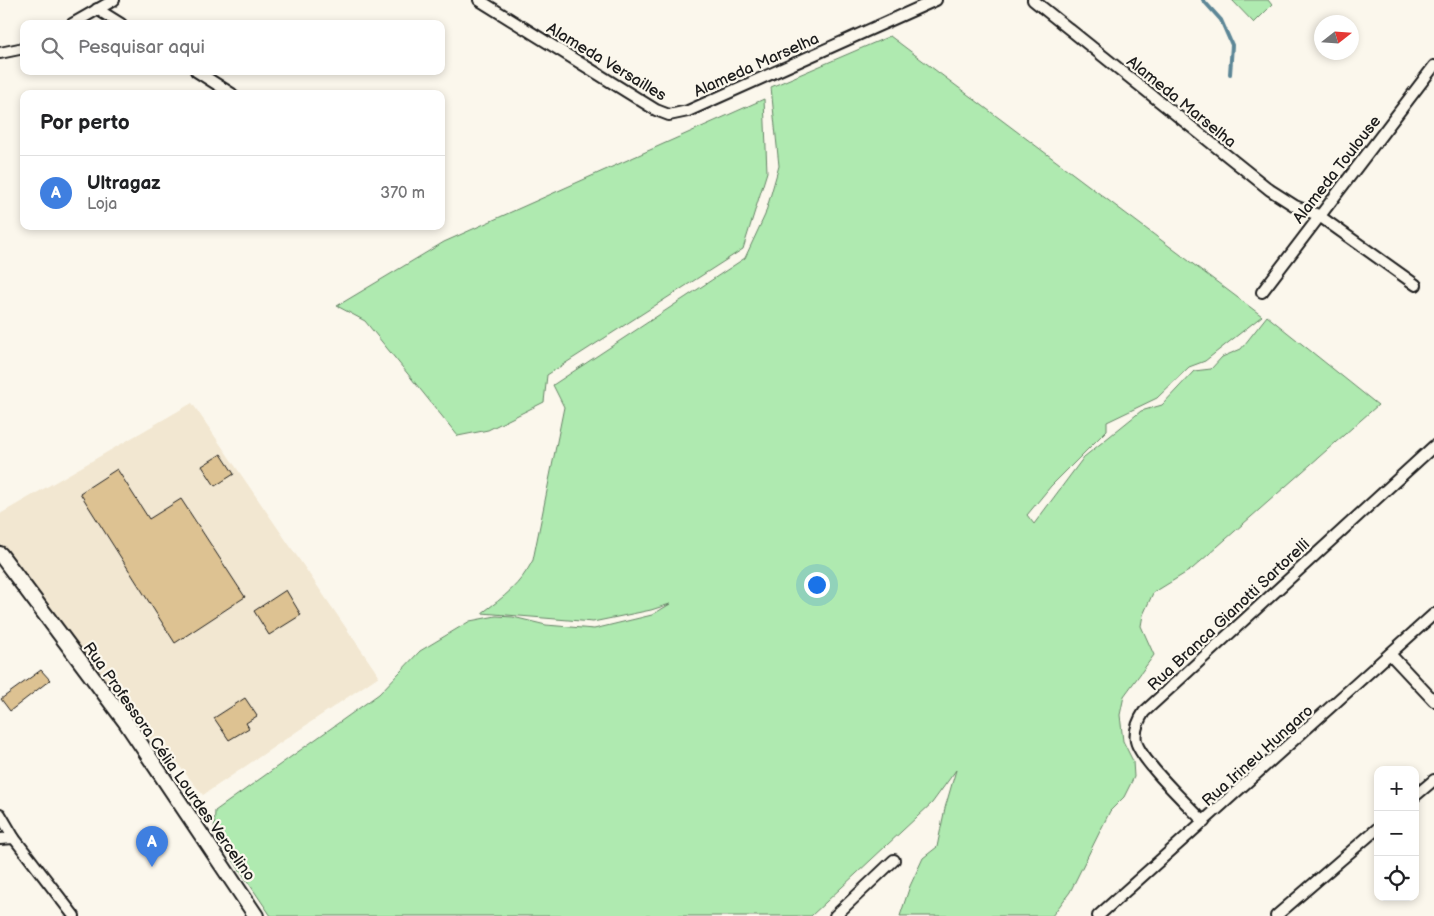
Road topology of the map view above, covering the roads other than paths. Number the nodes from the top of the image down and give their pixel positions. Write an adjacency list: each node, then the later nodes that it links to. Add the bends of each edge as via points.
1 (114, 0): 5 (street)
2 (479, 0): 13 (street, Alameda Versailles)
3 (936, 0): 13 (street, Alameda Marselha, via 688,111)
4 (1033, 0): 14 (street, Alameda Marselha, via 1270,190 1295,206)
5 (97, 9): 6 (street); 7 (street)
6 (79, 20)
7 (114, 20)
8 (20, 49): 9 (street)
9 (0, 53)
10 (1434, 66): 14 (street, Alameda Toulouse)
11 (202, 75): 12 (street)
12 (226, 90)
13 (669, 115)
14 (1318, 215): 15 (street, Alameda Marselha); 16 (street, Alameda Toulouse)
15 (1416, 284)
16 (1262, 292)
17 (1434, 446): 25 (street, Rua Branca Gianotti Sartorelli, via 1138,720 1136,730 1140,751)
18 (0, 554): 31 (main road, Rua Professora Célia Lourdes Vercelino, via 125,721)
19 (1434, 614): 20 (street, Rua Irineu Hungaro)
20 (1390, 654): 21 (street); 25 (street, Rua Irineu Hungaro)
21 (1434, 701)
22 (1434, 780): 23 (street)
23 (1419, 793)
24 (0, 814): 27 (street)
25 (1204, 822): 33 (street, Rua Irineu Hungaro)
26 (1374, 831): 34 (street)
27 (14, 838): 28 (street); 30 (street)
28 (0, 839)
29 (894, 860): 32 (street)
30 (74, 916)
31 (256, 916)
32 (835, 916)
33 (1098, 916)
34 (1276, 916)

